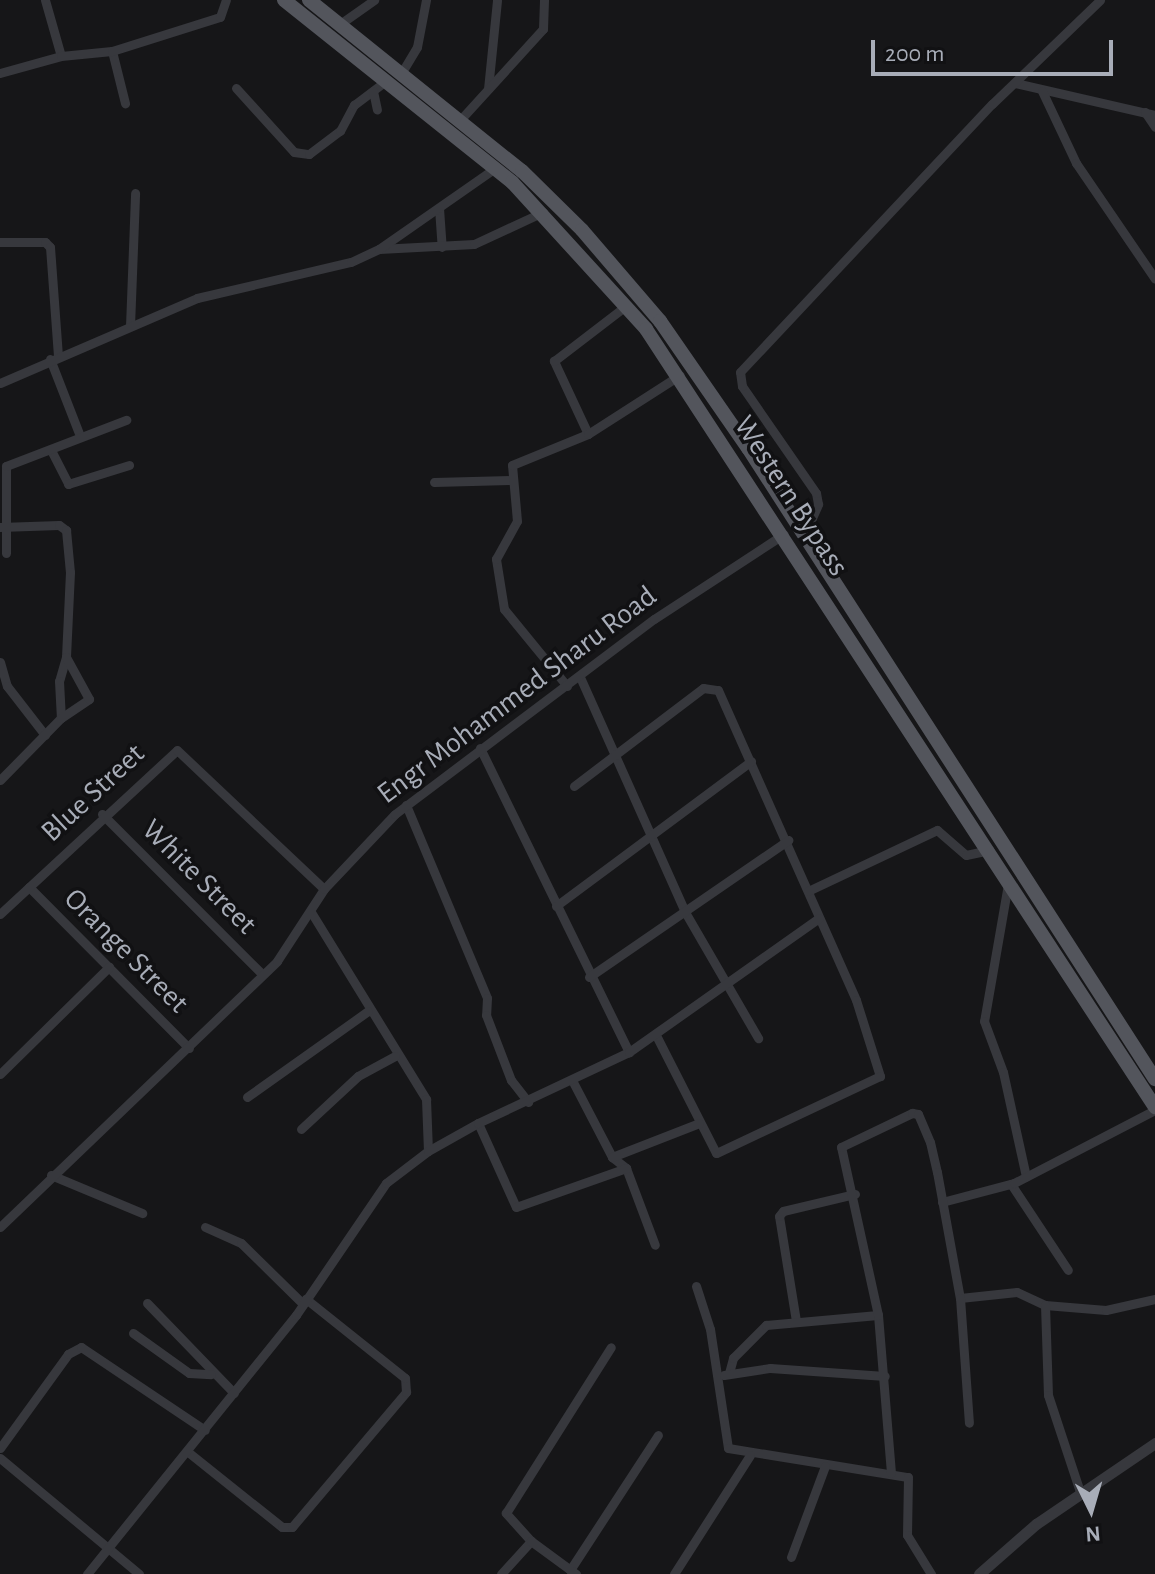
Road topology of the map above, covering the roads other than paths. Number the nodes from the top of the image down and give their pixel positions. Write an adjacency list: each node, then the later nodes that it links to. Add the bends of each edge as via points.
1 (45, 0): 13 (street)
2 (226, 0): 12 (street, via 220,17)
3 (284, 0): 10 (main road, Western Bypass)
4 (309, 0): 10 (main road, Western Bypass)
5 (374, 0): 11 (street)
6 (426, 0): 14 (street, via 417,47)
7 (497, 0): 19 (street)
8 (544, 0): 19 (street, via 545,26)
9 (1100, 0): 17 (street)
10 (319, 17): 11 (main road, Western Bypass); 16 (main road, Western Bypass)
11 (340, 24): 14 (main road, Western Bypass)
12 (112, 51): 13 (street); 22 (street)
13 (61, 56): 15 (street)
14 (402, 72): 25 (main road, Western Bypass)
15 (0, 73)
16 (387, 80): 20 (street); 27 (main road, Western Bypass)
17 (1015, 83): 21 (street); 49 (street, via 740,372 742,386 816,493 818,504)
18 (236, 88): 20 (street, via 301,154 315,151 340,131 354,105)
19 (488, 89): 25 (street)
20 (373, 91): 23 (street)
21 (1042, 91): 24 (street); 34 (street, via 1076,163)
22 (125, 103)
23 (377, 110)
24 (1150, 114): 26 (street)
25 (461, 119): 49 (main road, Western Bypass, via 556,203 626,278 689,360)
26 (1155, 127)
27 (495, 168): 29 (street); 30 (main road, Western Bypass)
28 (135, 193): 36 (street)
29 (439, 208): 32 (street); 33 (street)
30 (543, 212): 32 (street, via 474,244); 35 (main road, Western Bypass)
31 (0, 242): 37 (street, via 45,242 50,247)
32 (442, 247): 33 (street)
33 (379, 249): 36 (street, via 348,263 197,298)
34 (1155, 279)
35 (627, 305): 38 (main road, Western Bypass); 41 (street, via 554,361)
36 (130, 326): 37 (street)
37 (54, 358): 39 (street); 42 (street)
38 (680, 375): 41 (street); 48 (main road, Western Bypass)
39 (0, 383)
40 (126, 420): 42 (street)
41 (588, 434): 45 (street, via 520,458 512,465)
42 (80, 436): 43 (street)
43 (52, 452): 44 (street, via 68,484); 47 (street, via 4,469)
44 (129, 465)
45 (512, 480): 46 (street); 54 (street, via 517,521 496,559 504,609)
46 (434, 482)
47 (3, 527): 50 (street); 51 (street, via 59,525 66,530)
48 (784, 534): 53 (street, Engr Mohammed Sharu Road, via 654,619); 66 (main road, Western Bypass)
49 (804, 536): 87 (main road, Western Bypass)
50 (6, 553)
51 (66, 657): 55 (street, via 59,681); 55 (street, via 89,699)
52 (0, 662): 56 (street, via 7,686)
53 (580, 677): 54 (street, Engr Mohammed Sharu Road); 58 (street)
54 (567, 686): 57 (street, Engr Mohammed Sharu Road)
55 (61, 718): 56 (street)
56 (45, 735): 60 (street)
57 (480, 748): 62 (street, Engr Mohammed Sharu Road); 71 (street)
58 (617, 755): 59 (street, via 708,685 718,690); 61 (street); 64 (street)
59 (751, 761): 64 (street); 65 (street)
60 (0, 780)
61 (574, 786)
62 (406, 805): 69 (street, Engr Mohammed Sharu Road); 90 (street, via 487,998 486,1015 511,1080)
63 (102, 814): 68 (street, Blue Street); 69 (street, Blue Street, via 171,752 181,751); 77 (street, White Street)
64 (652, 836): 71 (street); 73 (street)
65 (788, 840): 70 (street); 73 (street)
66 (989, 850): 67 (main road, Western Bypass); 70 (street, via 966,855 937,830)
67 (1009, 881): 91 (main road, Western Bypass); 99 (street, via 984,1021 1003,1072)
68 (29, 887): 74 (street, Blue Street); 76 (street, Orange Street)
69 (324, 889): 72 (street, Engr Mohammed Sharu Road)
70 (808, 891): 75 (street)
71 (556, 906): 78 (street)
72 (311, 912): 77 (street, Engr Mohammed Sharu Road); 80 (street)
73 (685, 912): 78 (street); 79 (street)
74 (0, 914)
75 (819, 918): 79 (street); 93 (street, via 856,1000 878,1079 719,1153)
76 (109, 967): 83 (street, Orange Street); 86 (street)
77 (262, 974): 83 (street, Engr Mohammed Sharu Road)
78 (589, 977): 84 (street)
79 (727, 986): 81 (street); 82 (street)
80 (368, 1011): 85 (street); 89 (street)
81 (656, 1035): 84 (street); 93 (street)
82 (758, 1038)
83 (189, 1048): 98 (street, Engr Mohammed Sharu Road)
84 (629, 1052): 88 (street)
85 (395, 1056): 94 (street, via 358,1076); 95 (street, via 426,1099)
86 (0, 1074)
87 (1155, 1079)
88 (573, 1082): 90 (street); 96 (street)
89 (247, 1097)
90 (528, 1102): 92 (street)
91 (1155, 1109): 99 (street)
92 (478, 1123): 95 (street); 97 (street, via 516,1207)
93 (699, 1123): 96 (street)
94 (301, 1129)
95 (428, 1151): 111 (street, via 380,1190)
96 (612, 1157): 97 (street)
97 (626, 1168): 106 (street)
98 (51, 1175): 103 (street); 104 (street, Engr Mohammed Sharu Road)
99 (1026, 1177): 100 (street)
100 (1011, 1184): 102 (street); 107 (street)
101 (855, 1194): 102 (street, via 842,1144 915,1112 930,1142); 114 (street); 115 (street, via 779,1216)
102 (942, 1202): 109 (street)
103 (142, 1213)
104 (0, 1227)
105 (205, 1227): 111 (street, via 241,1243)
106 (655, 1245)
107 (1068, 1270)
108 (696, 1286): 120 (street)
109 (960, 1298): 113 (street, via 1017,1292); 123 (street)
110 (1155, 1299): 113 (street, via 1106,1310)
111 (305, 1302): 122 (street); 128 (street, via 405,1378 406,1392 292,1527 282,1527)
112 (147, 1303): 119 (street, via 195,1348)
113 (1045, 1305): 133 (street, via 1048,1395)
114 (878, 1315): 115 (street); 121 (street)
115 (796, 1321): 118 (street, via 757,1329 730,1361)
116 (133, 1333): 119 (street, via 189,1373)
117 (611, 1347): 134 (street, via 506,1513)
118 (729, 1373): 120 (street); 121 (street, via 770,1368)
119 (211, 1374): 122 (street)
120 (717, 1376): 129 (street, via 728,1448)
121 (885, 1376): 132 (street)
122 (234, 1393): 124 (street)
123 (969, 1423)
124 (205, 1430): 127 (street, via 81,1347 68,1354); 128 (street)
125 (658, 1435): 137 (street)
126 (1155, 1443): 133 (street)
127 (0, 1448)
128 (188, 1452): 135 (street)
129 (750, 1455): 131 (street); 141 (street)
130 (0, 1458): 135 (street)
131 (825, 1466): 132 (street); 136 (street)
132 (891, 1473): 142 (street, via 910,1480 907,1535)
133 (1080, 1492): 143 (street)
134 (531, 1541): 137 (street); 140 (street)
135 (108, 1548): 138 (street); 139 (street)
136 (791, 1557)
137 (573, 1572)
138 (87, 1574)
139 (139, 1574)
140 (501, 1574)
141 (674, 1574)
142 (931, 1574)
143 (979, 1574)

